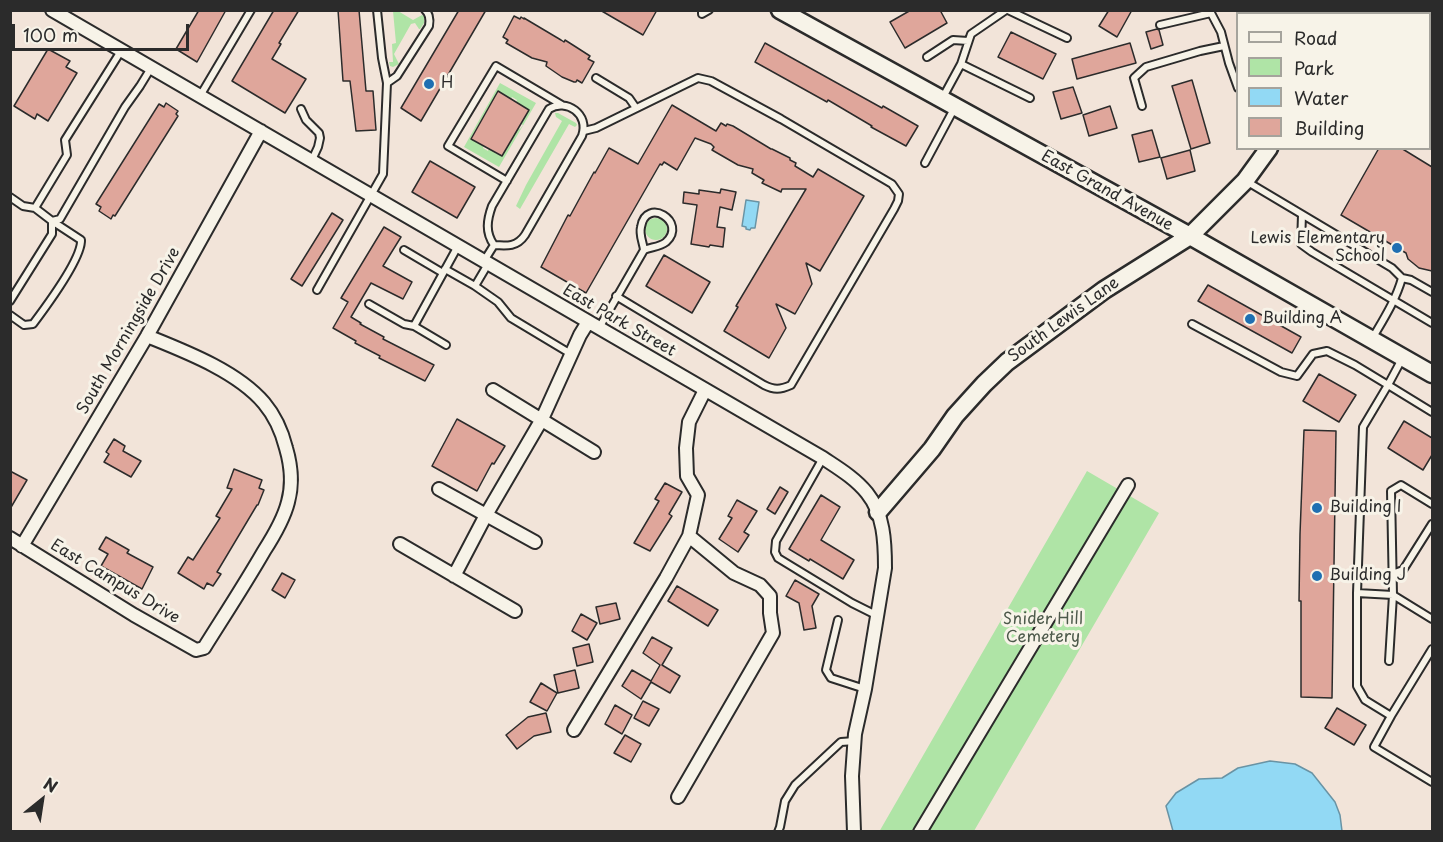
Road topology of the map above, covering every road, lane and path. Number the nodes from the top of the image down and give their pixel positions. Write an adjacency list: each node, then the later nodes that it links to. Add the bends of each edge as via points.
1 (52, 10): 13 (street, East Park Street)
2 (251, 10): 20 (lane)
3 (377, 10): 19 (lane)
4 (425, 10): 19 (lane, via 429,26 397,76)
5 (702, 10): 6 (lane, via 702,14)
6 (709, 10)
7 (780, 10): 22 (street, East Grand Avenue)
8 (1004, 11): 10 (lane); 11 (lane, via 976,29)
9 (1160, 25): 12 (lane, via 1211,13)
10 (1067, 38)
11 (968, 41): 14 (lane, via 953,40); 15 (lane)
12 (1224, 46): 18 (lane); 24 (lane, via 1146,68 1134,78)
13 (122, 51): 16 (street, East Park Street); 36 (lane, via 66,140 67,155)
14 (927, 57)
15 (961, 64): 21 (lane); 22 (lane)
16 (151, 68): 20 (street, East Park Street); 38 (lane, via 60,219)
17 (596, 78): 25 (lane, via 629,98)
18 (1236, 82)
19 (387, 83): 34 (lane, via 383,174)
20 (200, 96): 27 (street, East Park Street)
21 (1030, 98)
22 (948, 103): 31 (lane); 39 (street, East Grand Avenue)
23 (563, 105): 28 (lane, via 582,117); 32 (lane, via 549,109); 32 (lane, via 496,66 448,146)
24 (1142, 106)
25 (636, 108): 28 (lane); 50 (lane, via 698,78 711,81 892,184 899,194 894,209 791,385 782,389 764,385)
26 (301, 109): 30 (lane, via 320,138)
27 (261, 131): 30 (street, East Park Street); 59 (street, South Morningside Drive)
28 (584, 131): 40 (lane, via 523,238 514,245)
29 (1268, 150): 33 (street, South Lewis Lane)
30 (311, 161): 34 (street, East Park Street)
31 (925, 163)
32 (507, 181): 40 (lane, via 488,217 488,232)
33 (1245, 181): 37 (lane); 39 (street, South Lewis Lane)
34 (371, 195): 41 (street, East Park Street); 48 (lane)
35 (10, 197): 36 (lane, via 23,206)
36 (35, 208): 38 (lane)
37 (1302, 215): 46 (lane, via 1392,268); 51 (lane, via 1301,244)
38 (52, 221): 52 (lane, via 52,234); 54 (lane, via 81,240 81,247 33,324 24,325)
39 (1190, 236): 60 (street, East Grand Avenue); 75 (street, South Lewis Lane, via 1104,290 1006,362 955,416)
40 (494, 244): 44 (lane)
41 (458, 246): 44 (street, East Park Street); 45 (lane)
42 (404, 250): 45 (lane)
43 (644, 250): 43 (lane, via 659,246 671,236 672,227 666,215 654,213 642,221); 50 (lane)
44 (486, 263): 47 (lane); 57 (street, East Park Street)
45 (444, 271): 47 (lane); 58 (lane)
46 (1402, 278): 49 (lane); 51 (lane)
47 (475, 286): 62 (lane, via 498,302 511,318)
48 (317, 290)
49 (1432, 292)
50 (616, 296): 57 (lane)
51 (1393, 300): 55 (lane); 60 (lane)
52 (10, 301)
53 (369, 304): 58 (lane)
54 (10, 315)
55 (1432, 323)
56 (1192, 324): 65 (lane, via 1281,372 1297,376 1313,354 1327,351)
57 (593, 325): 62 (street); 67 (street, East Park Street)
58 (414, 326): 61 (lane)
59 (147, 336): 82 (street, South Morningside Drive); 82 (street, East Campus Drive, via 201,358 251,390 275,419 283,436 290,463 288,502 252,572 204,648 195,650)
60 (1372, 340): 63 (street, East Grand Avenue)
61 (446, 345)
62 (571, 354): 69 (street)
63 (1403, 357): 64 (street, East Grand Avenue); 65 (lane)
64 (1432, 374)
65 (1388, 385): 68 (lane); 85 (lane, via 1363,427)
66 (493, 390): 69 (street)
67 (705, 390): 71 (street, East Park Street); 78 (street, via 689,422 686,448 687,476 698,495)
68 (1432, 412)
69 (542, 419): 70 (street); 76 (street)
70 (594, 452)
71 (823, 458): 75 (street, East Park Street, via 867,493); 88 (lane, via 776,541 775,552 795,569)
72 (1128, 485): 101 (street)
73 (439, 489): 76 (street)
74 (1432, 504): 83 (lane, via 1401,485 1391,491)
75 (878, 512): 88 (street, East Park Street, via 885,568)
76 (486, 515): 80 (street); 84 (street)
77 (1432, 524): 83 (lane, via 1403,570)
78 (689, 536): 95 (street); 98 (street, via 770,596 773,633)
79 (10, 538): 82 (street, East Campus Drive)
80 (536, 542)
81 (400, 544): 84 (street)
82 (22, 546)
83 (1392, 574): 86 (lane)
84 (454, 576): 87 (street)
85 (1357, 593): 86 (lane); 94 (lane, via 1357,686 1365,700)
86 (1393, 596): 89 (lane); 92 (lane)
87 (515, 611)
88 (877, 615): 93 (street, East Park Street)
89 (1432, 619)
90 (838, 620): 93 (lane, via 826,670 831,678)
91 (1432, 650): 94 (lane)
92 (1389, 661)
93 (865, 689): 96 (street, East Park Street)
94 (1391, 716): 97 (lane, via 1374,747)
95 (574, 730)
96 (855, 741): 99 (lane, via 841,742 795,785 785,801); 100 (street, East Park Street)
97 (1432, 782)
98 (678, 798)
99 (778, 831)
100 (854, 831)
101 (920, 831)

